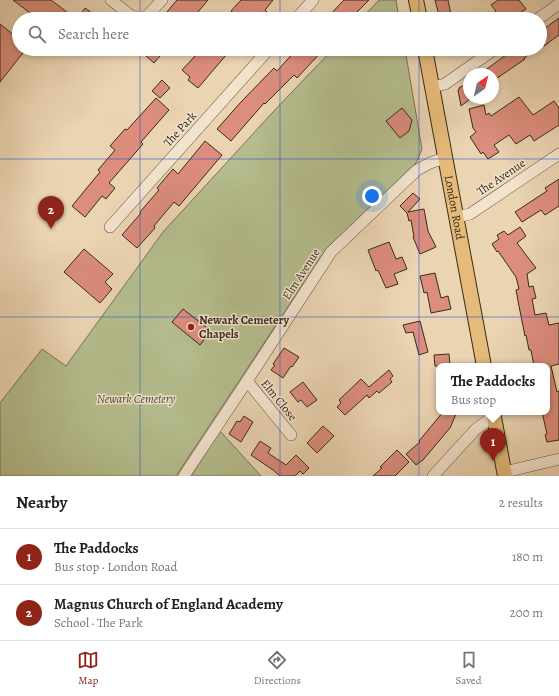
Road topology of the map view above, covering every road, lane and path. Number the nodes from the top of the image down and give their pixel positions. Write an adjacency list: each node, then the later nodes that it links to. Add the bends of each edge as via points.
1 (111, 0): 6 (street)
2 (162, 0): 7 (street)
3 (313, 0): 8 (street)
4 (416, 0): 9 (main road)
5 (559, 4): 10 (street)
6 (126, 12)
7 (151, 12)
8 (302, 12)
9 (419, 12)
10 (547, 13)
11 (263, 56): 18 (street, The Park)
12 (426, 56): 14 (main road, London Road)
13 (485, 56): 14 (street, via 445,84)
14 (432, 88): 16 (main road, London Road)
15 (559, 154): 17 (street, The Avenue, via 470,214)
16 (444, 158): 17 (main road, London Road); 20 (street, Elm Avenue, via 417,170 331,252)
17 (456, 217): 19 (main road, London Road)
18 (110, 227)
19 (483, 363)
20 (247, 381): 23 (street, Elm Close); 26 (street, Elm Avenue)
21 (492, 415): 27 (street)
22 (493, 415): 25 (main road)
23 (290, 435)
24 (559, 459): 25 (street)
25 (505, 474)
26 (184, 476)
27 (433, 476)

